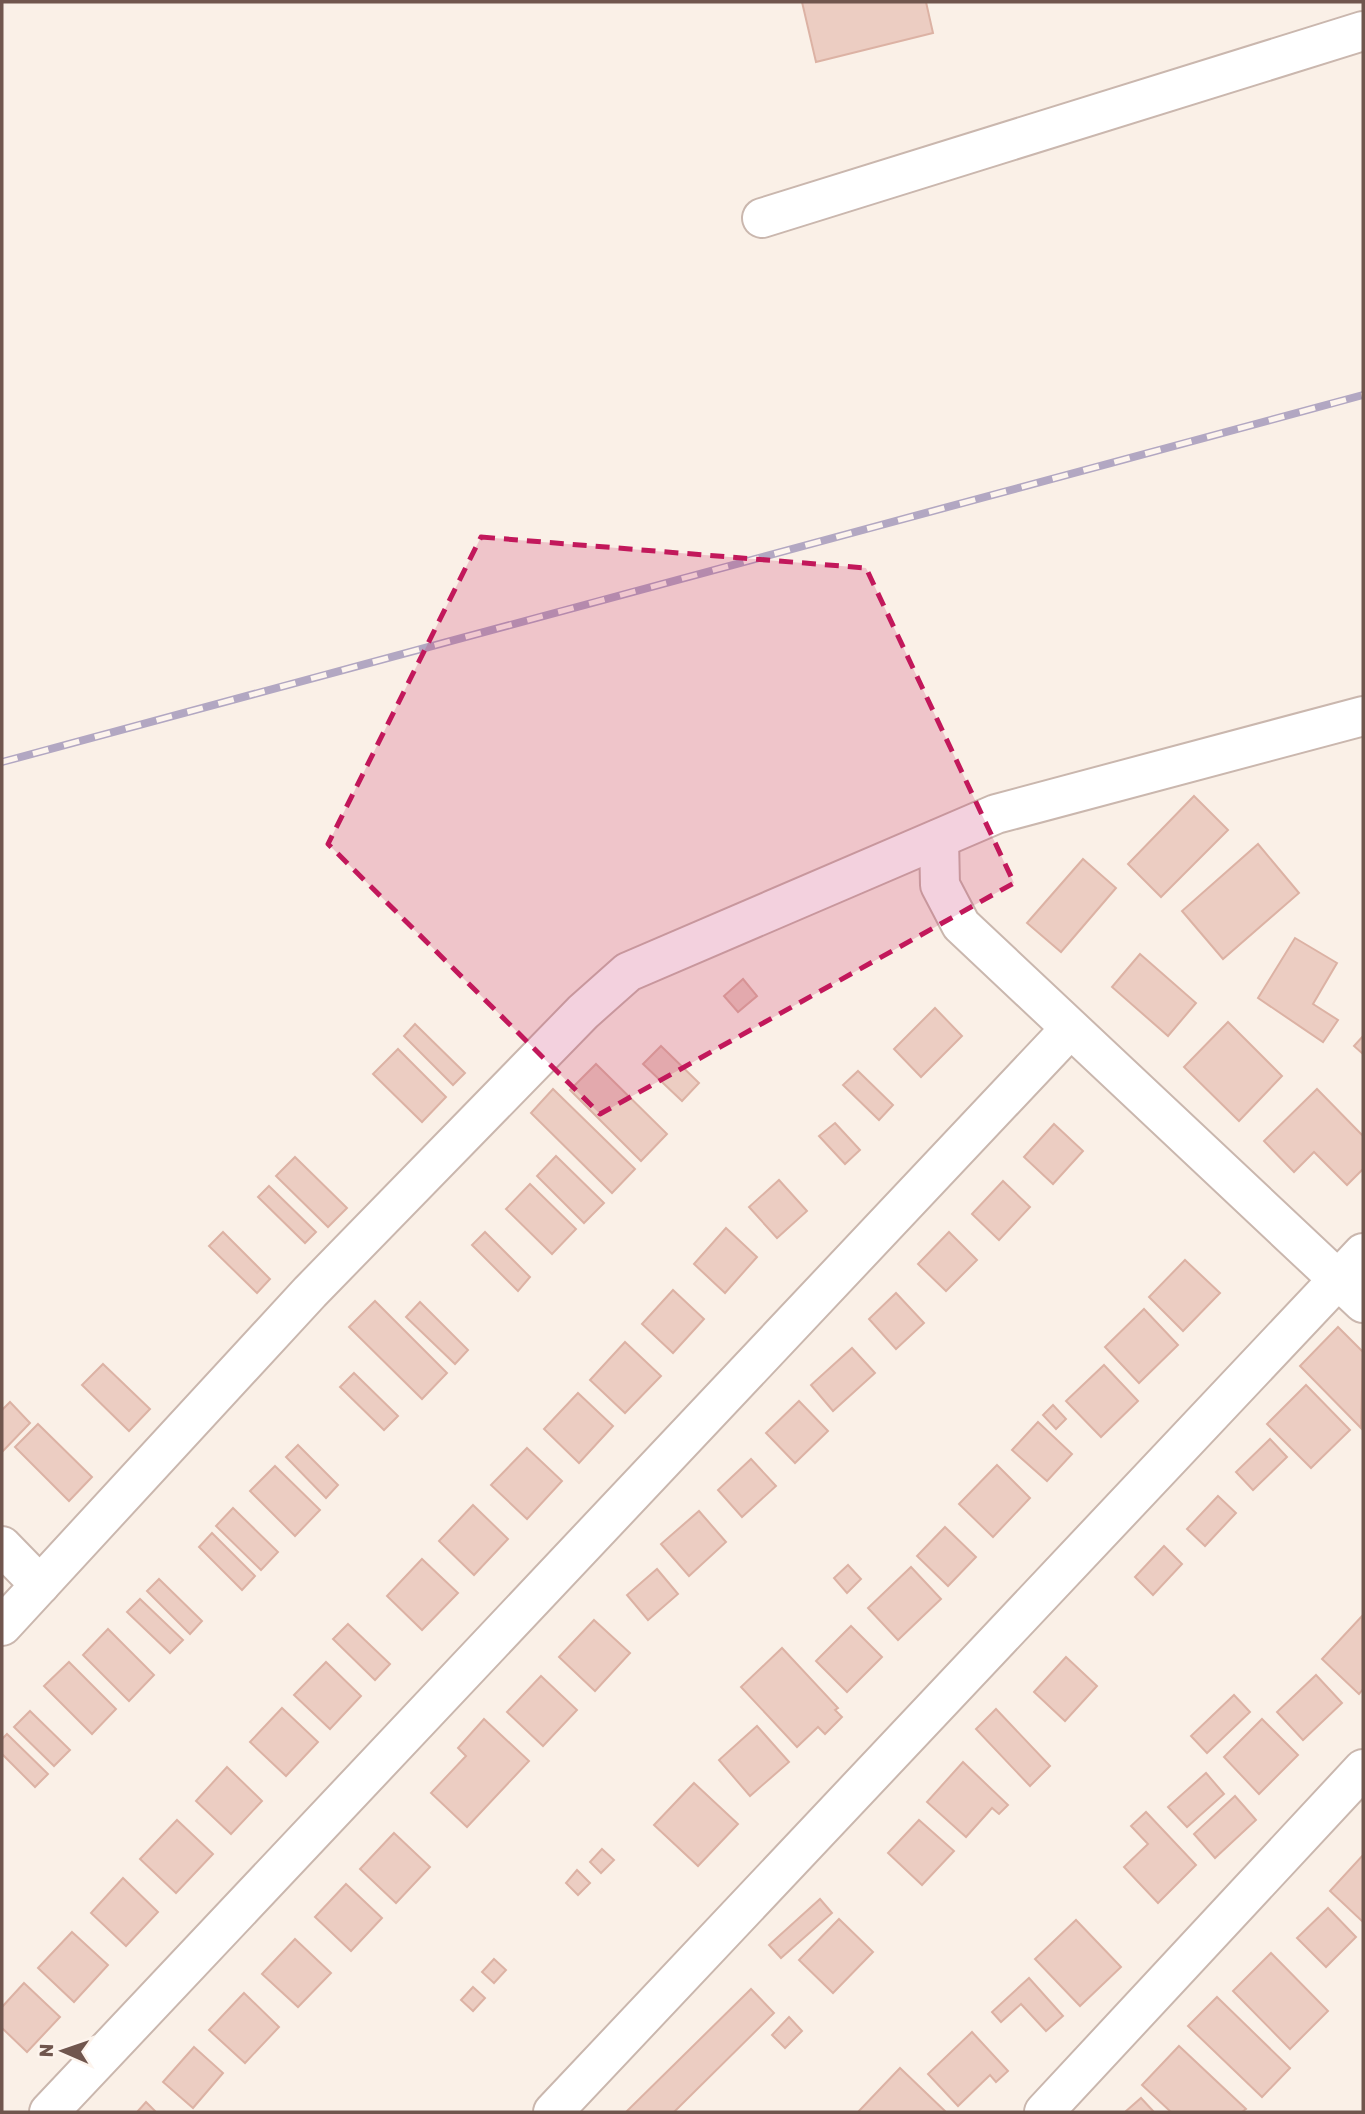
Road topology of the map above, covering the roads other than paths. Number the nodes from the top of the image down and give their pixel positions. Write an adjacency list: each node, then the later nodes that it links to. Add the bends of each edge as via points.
1 (1363, 31): 2 (street)
2 (762, 218)
3 (1363, 716): 4 (street, via 996,814)
4 (939, 839): 5 (street, via 940,885 961,925); 8 (street, via 628,972 583,1012 310,1292)
5 (1070, 1029): 6 (street); 11 (street)
6 (1355, 1279): 12 (street)
7 (2, 1546): 8 (street)
8 (40, 1585): 9 (street)
9 (2, 1626)
10 (1363, 1769): 13 (street)
11 (49, 2112)
12 (553, 2112)
13 (1044, 2112)

